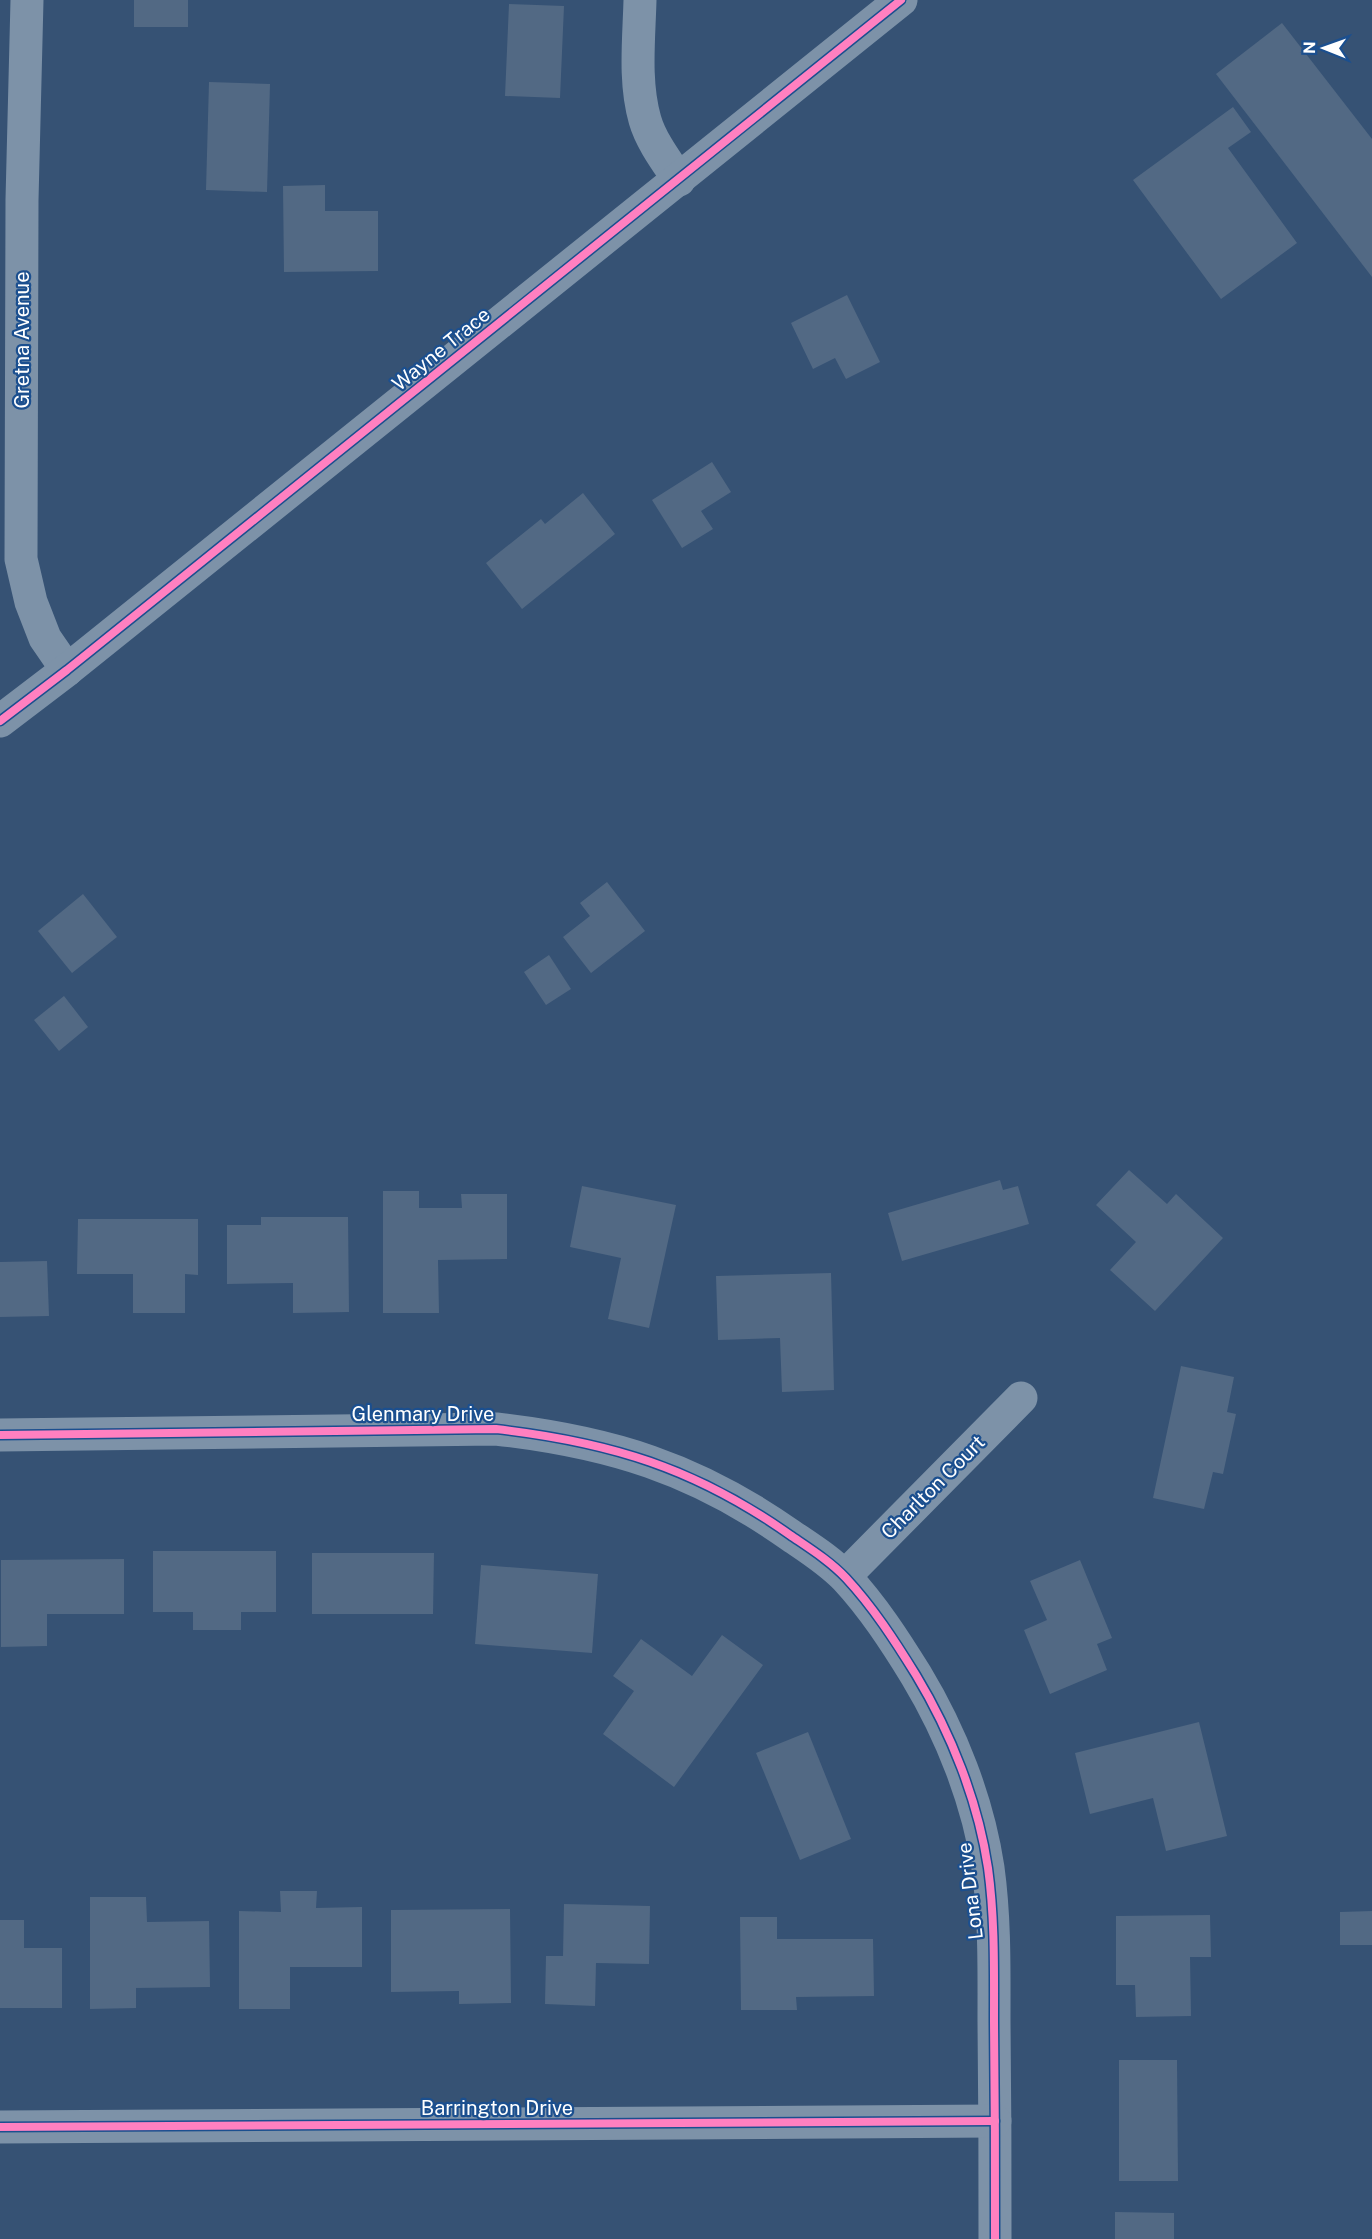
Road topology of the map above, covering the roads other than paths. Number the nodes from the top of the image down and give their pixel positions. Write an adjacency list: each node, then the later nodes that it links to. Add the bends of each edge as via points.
1 (27, 0): 5 (street, Gretna Avenue, via 21,559 45,638)
2 (640, 0): 4 (street, via 638,88 645,122)
3 (901, 0): 4 (street, Wayne Trace)
4 (679, 180): 5 (street, Wayne Trace)
5 (67, 670): 6 (street, Wayne Trace)
6 (0, 721)
7 (1021, 1398): 9 (street, Charlton Court)
8 (0, 1435): 9 (street, Glenmary Drive, via 496,1429 546,1435 643,1458 691,1478 737,1500)
9 (845, 1576): 10 (street, Lona Drive, via 898,1646 931,1699 975,1807 988,1867 994,1930)
10 (995, 2121): 11 (street, Barrington Drive); 12 (street, Lona Drive)
11 (0, 2127)
12 (996, 2239)

